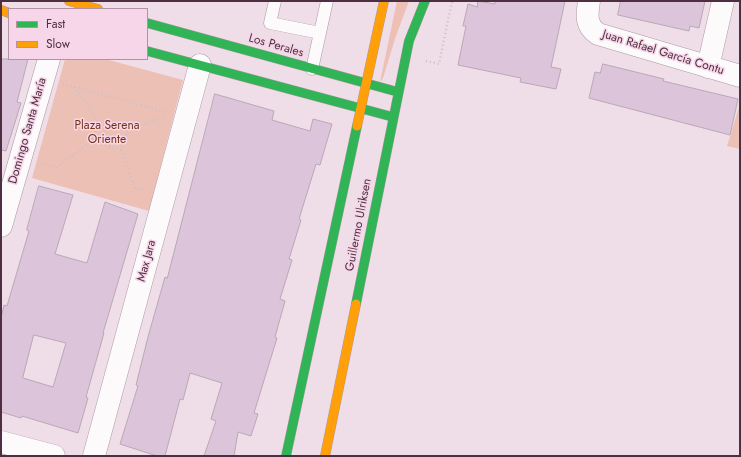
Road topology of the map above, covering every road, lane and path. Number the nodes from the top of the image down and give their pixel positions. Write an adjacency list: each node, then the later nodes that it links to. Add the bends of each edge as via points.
1 (69, 1): 9 (main road)
2 (275, 1): 11 (lane, via 270,22)
3 (327, 1): 11 (lane)
4 (384, 1): 19 (main road, Guillermo Ulriksen)
5 (425, 1): 21 (main road, Guillermo Ulriksen, via 409,41)
6 (452, 1): 13 (path)
7 (589, 1): 15 (street, Juan Rafael García Contu, via 588,24 598,34)
8 (723, 1): 15 (street)
9 (94, 8)
10 (148, 23): 17 (main road, Los Perales)
11 (320, 33): 17 (lane)
12 (148, 51): 14 (main road)
13 (439, 64)
14 (200, 65): 22 (main road); 23 (street, Max Jara)
15 (708, 66): 18 (street, Juan Rafael García Contu)
16 (46, 69): 20 (path); 27 (street, Domingo Santa María)
17 (312, 69): 19 (main road, Los Perales)
18 (740, 76)
19 (366, 83): 21 (main road, Los Perales); 22 (main road, Guillermo Ulriksen)
20 (74, 87): 23 (path); 25 (path, via 98,121)
21 (398, 92): 24 (main road, Guillermo Ulriksen)
22 (361, 110): 24 (main road); 33 (main road, Guillermo Ulriksen)
23 (180, 115): 26 (path, via 127,130); 28 (street, Max Jara)
24 (393, 117): 34 (main road, Guillermo Ulriksen)
25 (92, 141): 26 (path); 27 (path, via 57,167)
26 (121, 150): 28 (path, via 135,188)
27 (20, 158): 29 (street, Domingo Santa María)
28 (165, 196): 32 (street, Max Jara)
29 (1, 226)
30 (1, 442): 31 (street)
31 (54, 456)
32 (94, 456)
33 (286, 456)
34 (325, 456)

